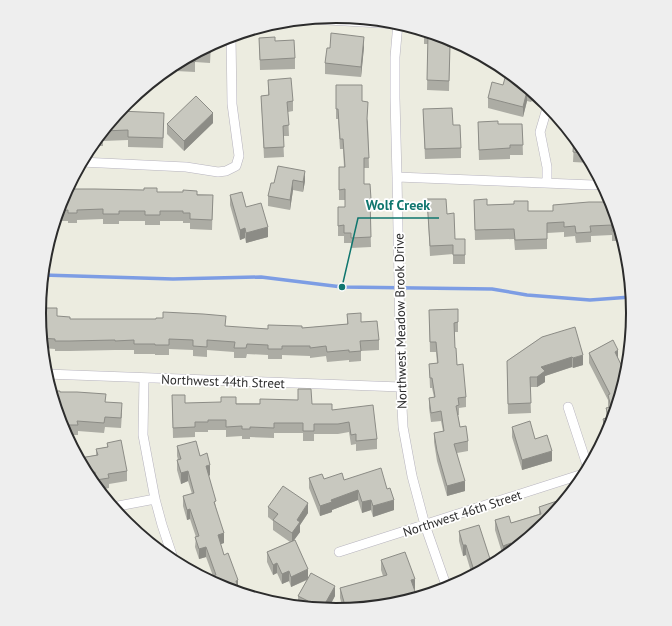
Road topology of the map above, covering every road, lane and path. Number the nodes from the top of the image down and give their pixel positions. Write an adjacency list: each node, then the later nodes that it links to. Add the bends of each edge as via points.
1 (397, 30): 5 (street, Northwest Meadow Brook Drive, via 394,98)
2 (231, 43): 4 (street, via 232,104 239,156 236,166 218,172 186,167)
3 (546, 113): 6 (street, via 540,132 548,167)
4 (89, 162)
5 (397, 177): 6 (street); 10 (street, Northwest Meadow Brook Drive)
6 (547, 183): 7 (street)
7 (596, 185)
8 (53, 374): 9 (street, Northwest 44th Street)
9 (144, 378): 10 (street, Northwest 44th Street); 14 (street, via 143,435)
10 (401, 387): 16 (street, Northwest Meadow Brook Drive, via 403,427)
11 (568, 407): 12 (street)
12 (586, 460)
13 (575, 476): 16 (street, Northwest 46th Street)
14 (155, 499): 15 (street); 17 (street)
15 (120, 506)
16 (425, 525): 18 (street, Northwest 46th Street); 19 (street, Northwest Meadow Brook Drive)
17 (171, 551)
18 (339, 552)
19 (445, 582)

